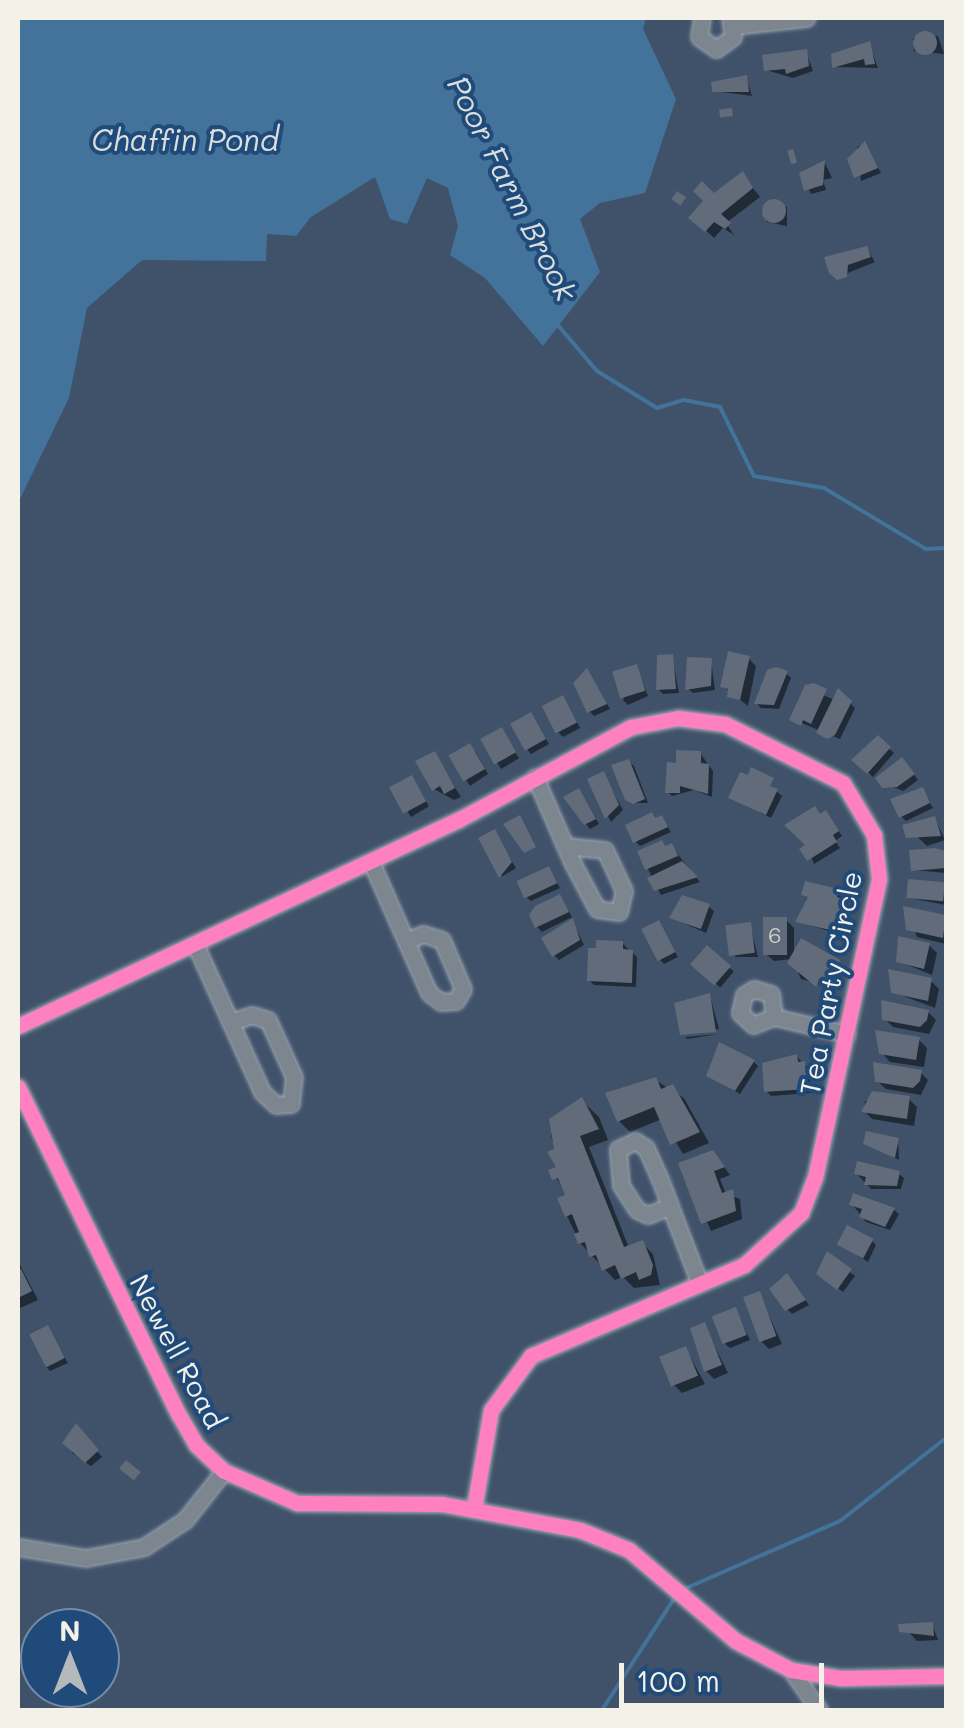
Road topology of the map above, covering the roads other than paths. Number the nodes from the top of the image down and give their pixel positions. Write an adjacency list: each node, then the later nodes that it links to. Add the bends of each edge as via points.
1 (702, 18): 3 (street, via 699,37 712,48 729,43)
2 (807, 18): 3 (street)
3 (732, 22)
4 (536, 777): 5 (street); 6 (street, Tea Party Circle); 12 (street, Tea Party Circle, via 620,731 678,718 748,732 834,775 859,802 879,857)
5 (565, 846): 5 (street, via 597,909 620,912 624,890 605,850)
6 (370, 862): 7 (street); 8 (street, Tea Party Circle)
7 (406, 941): 7 (street, via 429,993 441,1002 456,1001 463,990 442,940 423,934)
8 (195, 944): 10 (street); 11 (street, Tea Party Circle)
9 (774, 1017): 12 (street)
10 (230, 1022): 10 (street, via 262,1092 276,1105 291,1104 294,1077 268,1020 252,1015)
11 (18, 1026)
12 (847, 1034): 15 (street, Tea Party Circle, via 815,1177 800,1213 755,1259)
13 (18, 1086): 16 (street, Newell Road, via 178,1416)
14 (670, 1206): 14 (street, via 646,1148 635,1141 618,1149 621,1185 637,1210 648,1215); 15 (street)
15 (699, 1283): 17 (street, Tea Party Circle, via 556,1340 519,1368 491,1410)
16 (224, 1472): 17 (street, Newell Road, via 258,1491 308,1505); 18 (street, via 185,1520 144,1547 86,1558)
17 (474, 1508): 19 (street, Newell Road, via 604,1538 736,1641)
18 (18, 1547)
19 (792, 1670): 20 (street, Newell Road, via 853,1679); 21 (street)
20 (946, 1676)
21 (819, 1710)

